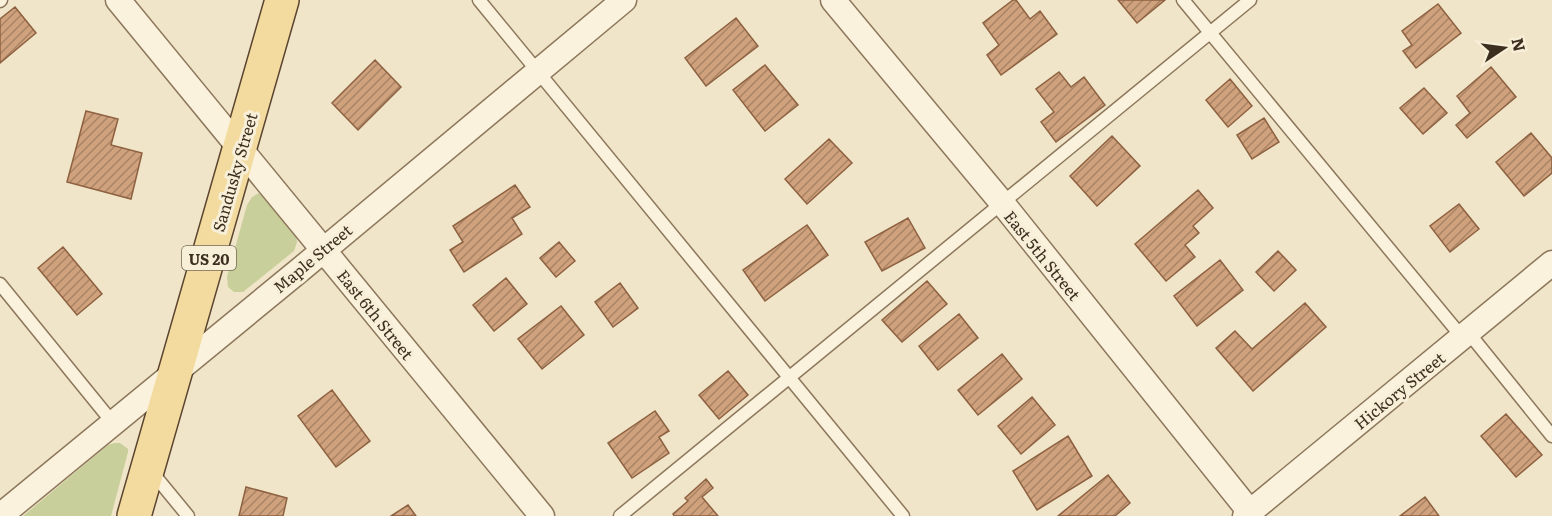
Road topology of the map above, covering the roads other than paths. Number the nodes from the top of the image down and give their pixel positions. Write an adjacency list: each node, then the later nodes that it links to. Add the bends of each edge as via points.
1 (118, 0): 10 (street, East 6th Street)
2 (282, 0): 10 (main road, Sandusky Street / US 20)
3 (479, 0): 9 (lane)
4 (624, 0): 9 (street, Maple Street)
5 (833, 0): 11 (street, East 5th Street)
6 (1183, 0): 8 (lane)
7 (1250, 0): 8 (lane)
8 (1210, 33): 11 (lane); 15 (lane)
9 (538, 70): 12 (street, Maple Street); 17 (lane)
10 (240, 150): 12 (street, East 6th Street); 16 (main road, Sandusky Street / US 20)
11 (1003, 204): 17 (lane); 21 (street, East 5th Street)
12 (323, 249): 16 (street, Maple Street); 25 (street, East 6th Street)
13 (1552, 263): 15 (street, Hickory Street)
14 (0, 284): 18 (lane)
15 (1465, 335): 19 (lane); 21 (street, Hickory Street)
16 (175, 371): 18 (street, Maple Street); 20 (main road, Sandusky Street / US 20)
17 (789, 377): 26 (lane); 27 (lane)
18 (113, 423): 22 (street, Maple Street)
19 (1552, 436)
20 (148, 467): 23 (main road, Sandusky Street / US 20); 24 (lane)
21 (1247, 514)
22 (0, 516)
23 (134, 516)
24 (188, 516)
25 (542, 516)
26 (620, 516)
27 (903, 516)

